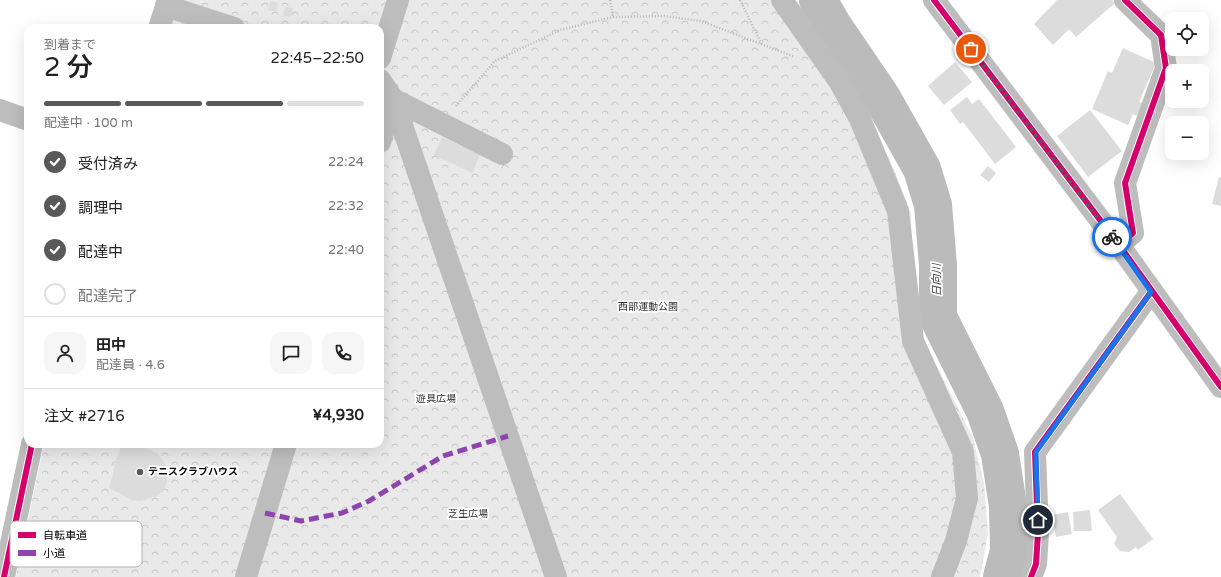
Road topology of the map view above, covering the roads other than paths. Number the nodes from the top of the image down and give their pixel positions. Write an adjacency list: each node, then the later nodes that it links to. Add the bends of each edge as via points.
1 (398, 0): 8 (street)
2 (782, 0): 25 (street, via 828,66 860,119 898,211 913,341 963,452 967,498 956,541)
3 (934, 0): 15 (street)
4 (1125, 0): 15 (street, via 1161,35 1166,68 1125,183 1133,233)
5 (167, 3): 6 (street); 7 (street)
6 (161, 24)
7 (223, 24)
8 (384, 45)
9 (384, 86): 10 (street)
10 (393, 98): 13 (street); 14 (street); 24 (street)
11 (0, 110): 12 (street)
12 (24, 119)
13 (384, 128)
14 (502, 154)
15 (1118, 245): 16 (street)
16 (1151, 292): 17 (street); 26 (street, via 1036,452 1038,533 1036,564)
17 (1221, 387)
18 (31, 448): 20 (street)
19 (285, 448): 23 (street)
20 (16, 521)
21 (10, 548): 22 (street)
22 (4, 577)
23 (246, 577)
24 (556, 577)
25 (942, 577)
26 (1031, 577)

